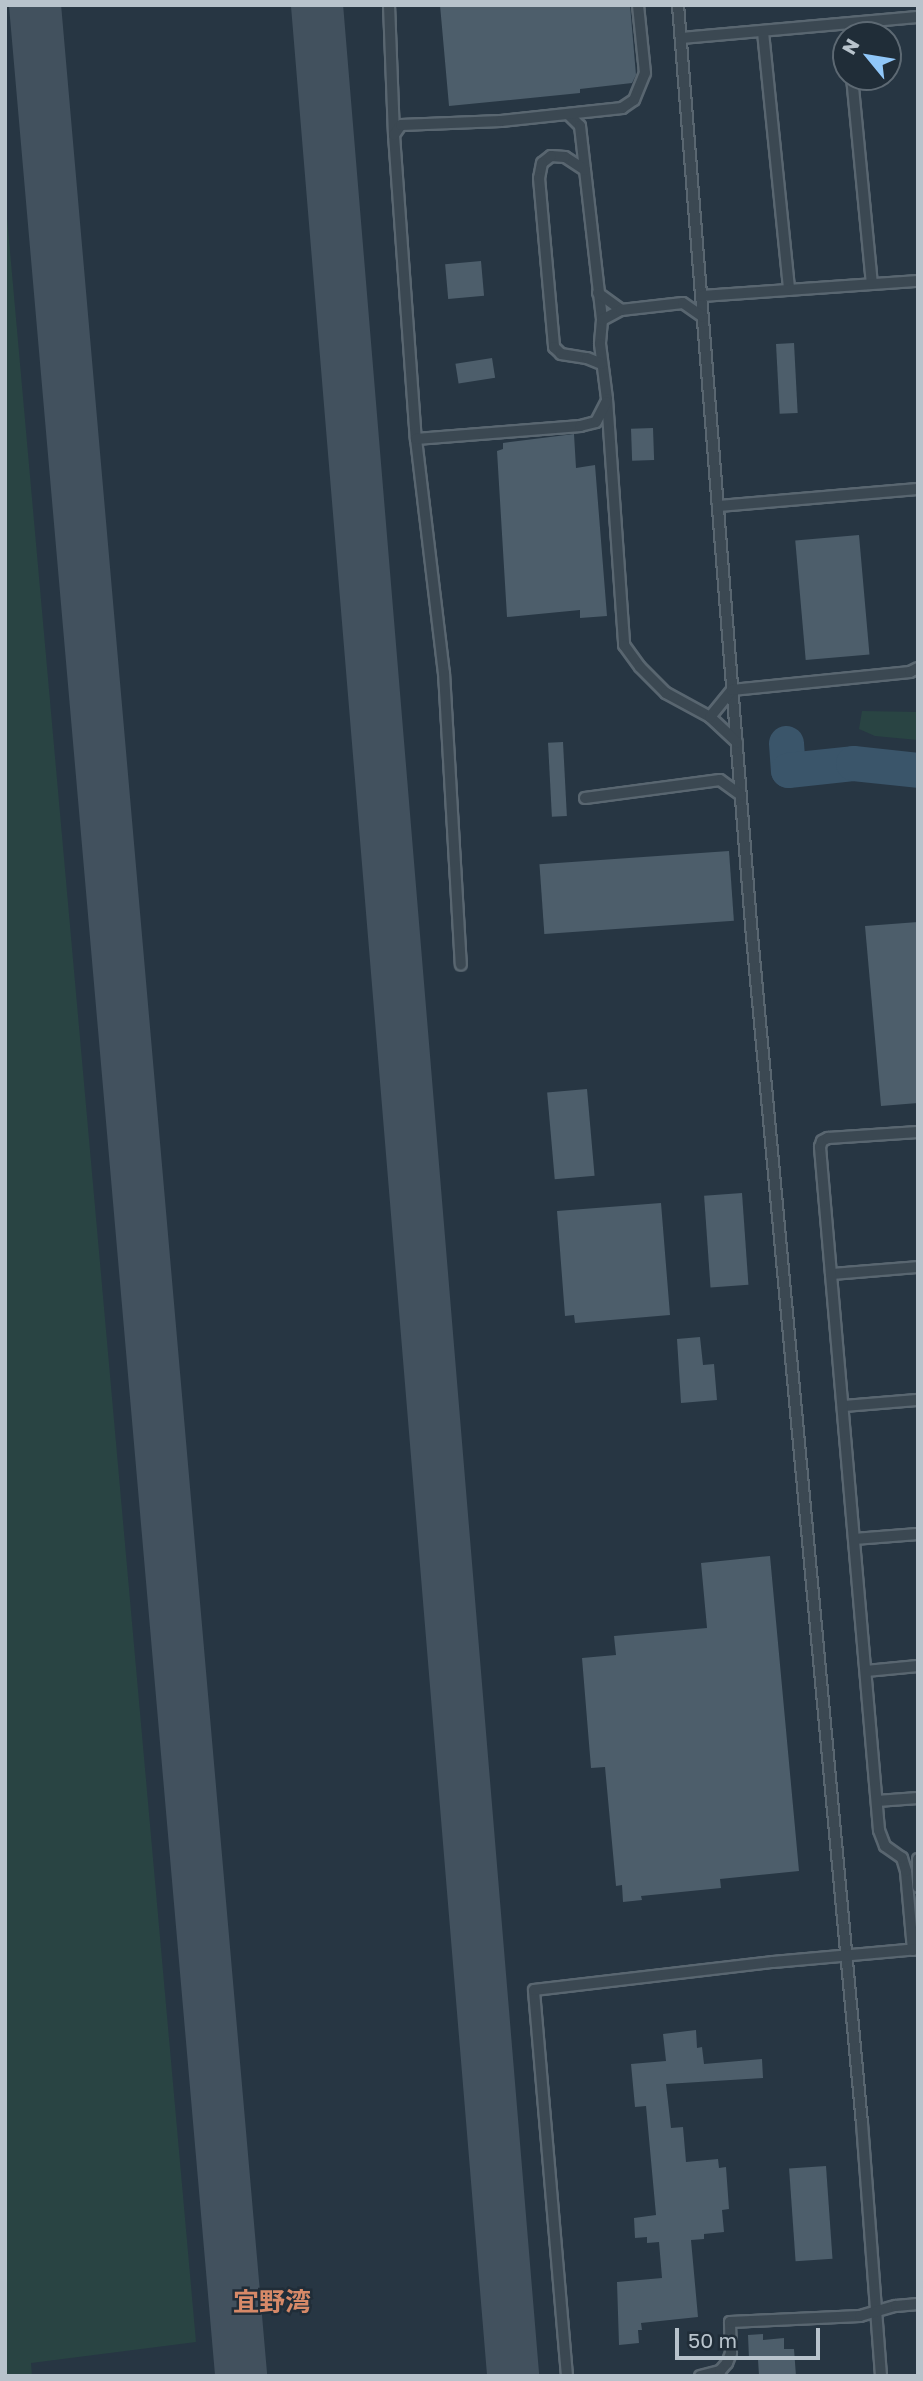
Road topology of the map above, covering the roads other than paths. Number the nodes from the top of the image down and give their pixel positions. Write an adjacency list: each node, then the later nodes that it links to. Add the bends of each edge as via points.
1 (388, 5): 13 (lane)
2 (638, 5): 10 (lane, via 645,73 642,87 622,108)
3 (678, 5): 8 (lane)
4 (918, 17): 5 (lane)
5 (895, 21)
6 (832, 30): 7 (lane)
7 (763, 32): 8 (lane); 19 (lane)
8 (681, 38): 20 (lane)
9 (853, 91): 18 (lane)
10 (605, 110): 11 (lane); 12 (lane)
11 (568, 114): 12 (lane); 13 (lane, via 401,125)
12 (580, 126): 14 (lane)
13 (394, 135): 30 (lane)
14 (583, 147): 15 (lane); 16 (lane)
15 (565, 157): 16 (lane); 27 (lane, via 551,156 542,163 538,177 554,347 561,354)
16 (585, 170): 21 (lane)
17 (918, 281): 18 (lane)
18 (872, 284): 19 (lane)
19 (789, 290): 20 (lane)
20 (701, 292): 22 (lane); 24 (lane)
21 (598, 293): 23 (lane); 25 (lane)
22 (683, 303): 23 (lane); 24 (lane)
23 (621, 310): 25 (lane)
24 (703, 317): 32 (lane)
25 (602, 320): 26 (lane)
26 (600, 344): 27 (lane); 28 (lane)
27 (587, 358): 28 (lane)
28 (602, 364): 29 (lane)
29 (607, 399): 30 (lane, via 596,422 588,424); 35 (lane, via 624,645 666,693)
30 (416, 439): 41 (lane, via 444,673)
31 (918, 489): 32 (lane)
32 (718, 506): 34 (lane)
33 (918, 668): 34 (lane)
34 (732, 690): 35 (lane); 36 (lane)
35 (709, 717): 36 (lane)
36 (737, 743): 37 (lane)
37 (738, 766): 38 (lane); 39 (lane)
38 (720, 780): 39 (lane); 40 (lane)
39 (741, 795): 56 (lane)
40 (585, 799)
41 (461, 965)
42 (918, 1132): 44 (lane, via 822,1141)
43 (918, 1267): 44 (lane)
44 (831, 1274): 46 (lane)
45 (918, 1400): 46 (lane)
46 (843, 1406): 48 (lane)
47 (918, 1534): 48 (lane)
48 (854, 1539): 50 (lane)
49 (918, 1666): 50 (lane)
50 (866, 1671): 52 (lane)
51 (918, 1798): 52 (lane)
52 (877, 1801): 55 (lane, via 885,1846 902,1858 906,1871)
53 (918, 1859): 54 (lane)
54 (918, 1887)
55 (915, 1950): 56 (lane)
56 (846, 1955): 58 (lane); 59 (lane, via 534,1990)
57 (918, 2304): 58 (lane)
58 (877, 2311): 60 (lane, via 860,2316 730,2322 727,2363 720,2371); 61 (lane)
59 (567, 2376)
60 (700, 2376)
61 (881, 2376)

